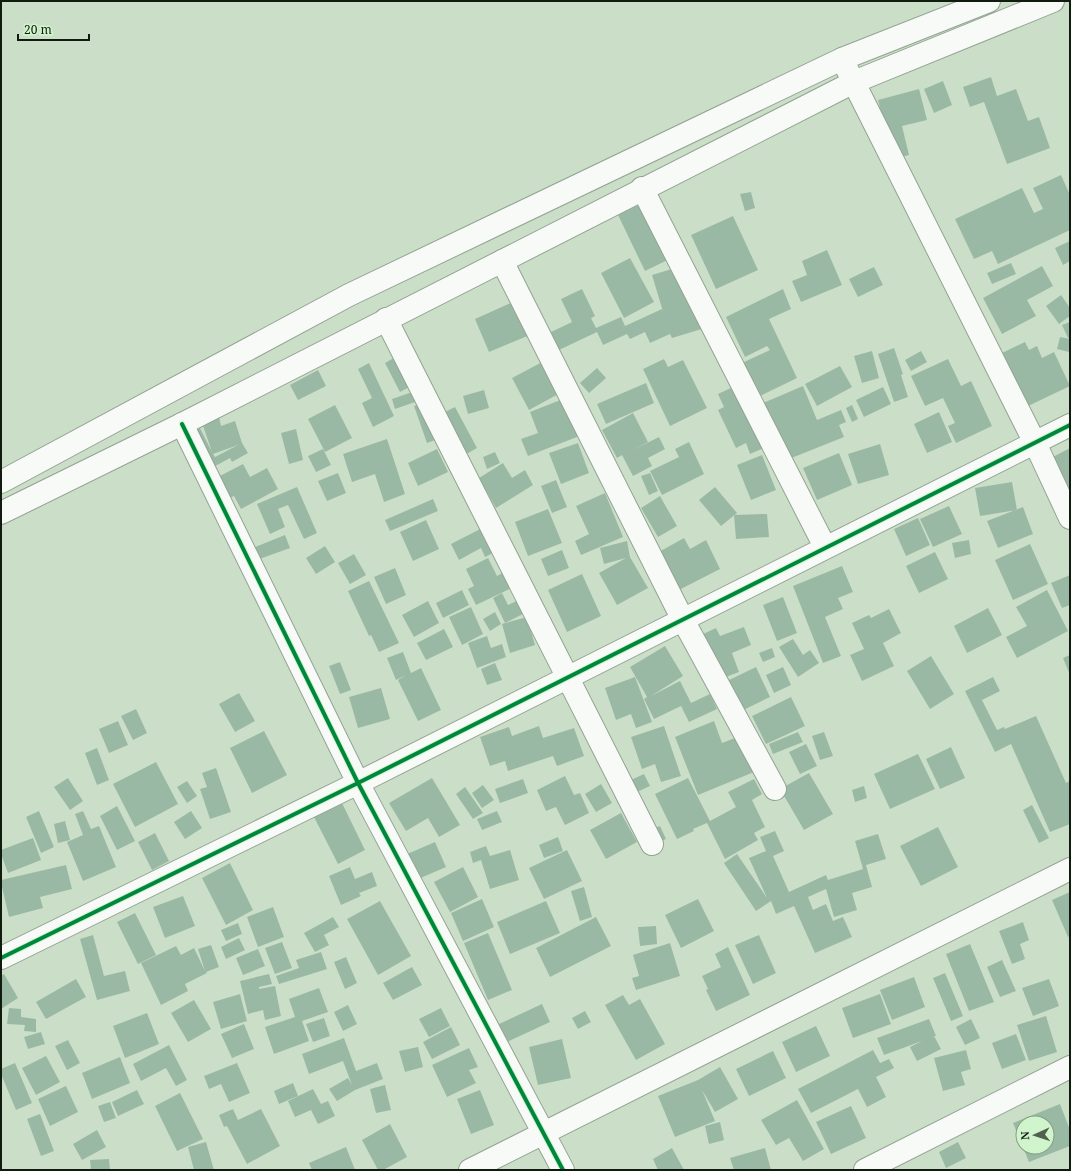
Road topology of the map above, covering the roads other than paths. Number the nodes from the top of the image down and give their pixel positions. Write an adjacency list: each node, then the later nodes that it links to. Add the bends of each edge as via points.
1 (989, 1): 3 (street)
2 (1053, 1): 4 (street)
3 (842, 59): 4 (street); 11 (street, via 349,295)
4 (854, 82): 5 (street); 10 (street)
5 (642, 188): 6 (street); 14 (street)
6 (502, 261): 7 (street); 15 (street)
7 (386, 319): 8 (street); 16 (street)
8 (182, 424): 12 (street); 17 (street)
9 (1070, 425): 10 (street)
10 (1035, 443): 13 (street); 14 (street)
11 (1, 482)
12 (1, 513)
13 (1070, 518)
14 (825, 547): 15 (street)
15 (683, 620): 16 (street); 18 (street)
16 (568, 678): 17 (street); 19 (street)
17 (358, 783): 21 (street); 23 (street)
18 (775, 789)
19 (652, 844)
20 (1070, 869): 23 (street)
21 (1, 958)
22 (1070, 1067): 26 (street)
23 (543, 1132): 24 (street); 25 (street)
24 (470, 1170)
25 (563, 1170)
26 (864, 1170)

